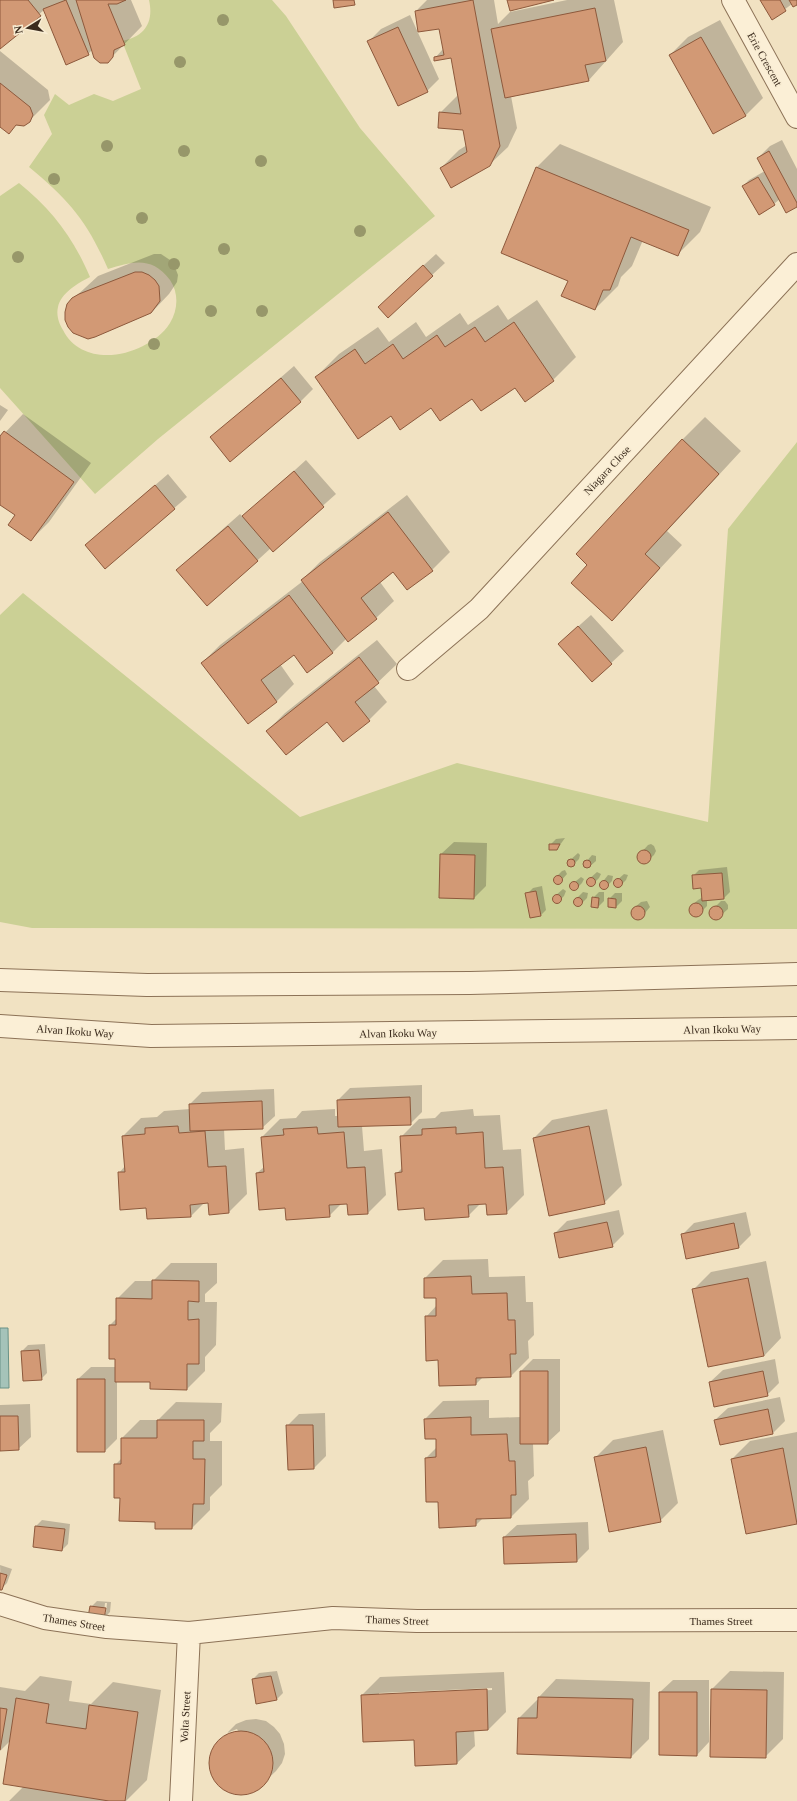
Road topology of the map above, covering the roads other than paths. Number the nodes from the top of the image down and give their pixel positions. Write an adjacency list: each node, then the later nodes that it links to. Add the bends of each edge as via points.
1 (733, 0): 2 (street, Erie Crescent)
2 (797, 117)
3 (797, 264): 4 (street, Niagara Close, via 479,609)
4 (408, 669)
5 (797, 974): 6 (street, via 470,983 147,985)
6 (0, 980)
7 (0, 1026): 8 (street, Alvan Ikoku Way, via 151,1036)
8 (797, 1028)
9 (0, 1604): 11 (street, Thames Street, via 45,1618 107,1627)
10 (797, 1620): 11 (street, Thames Street, via 418,1621 333,1618)
11 (189, 1633): 12 (street, Volta Street)
12 (180, 1801)

